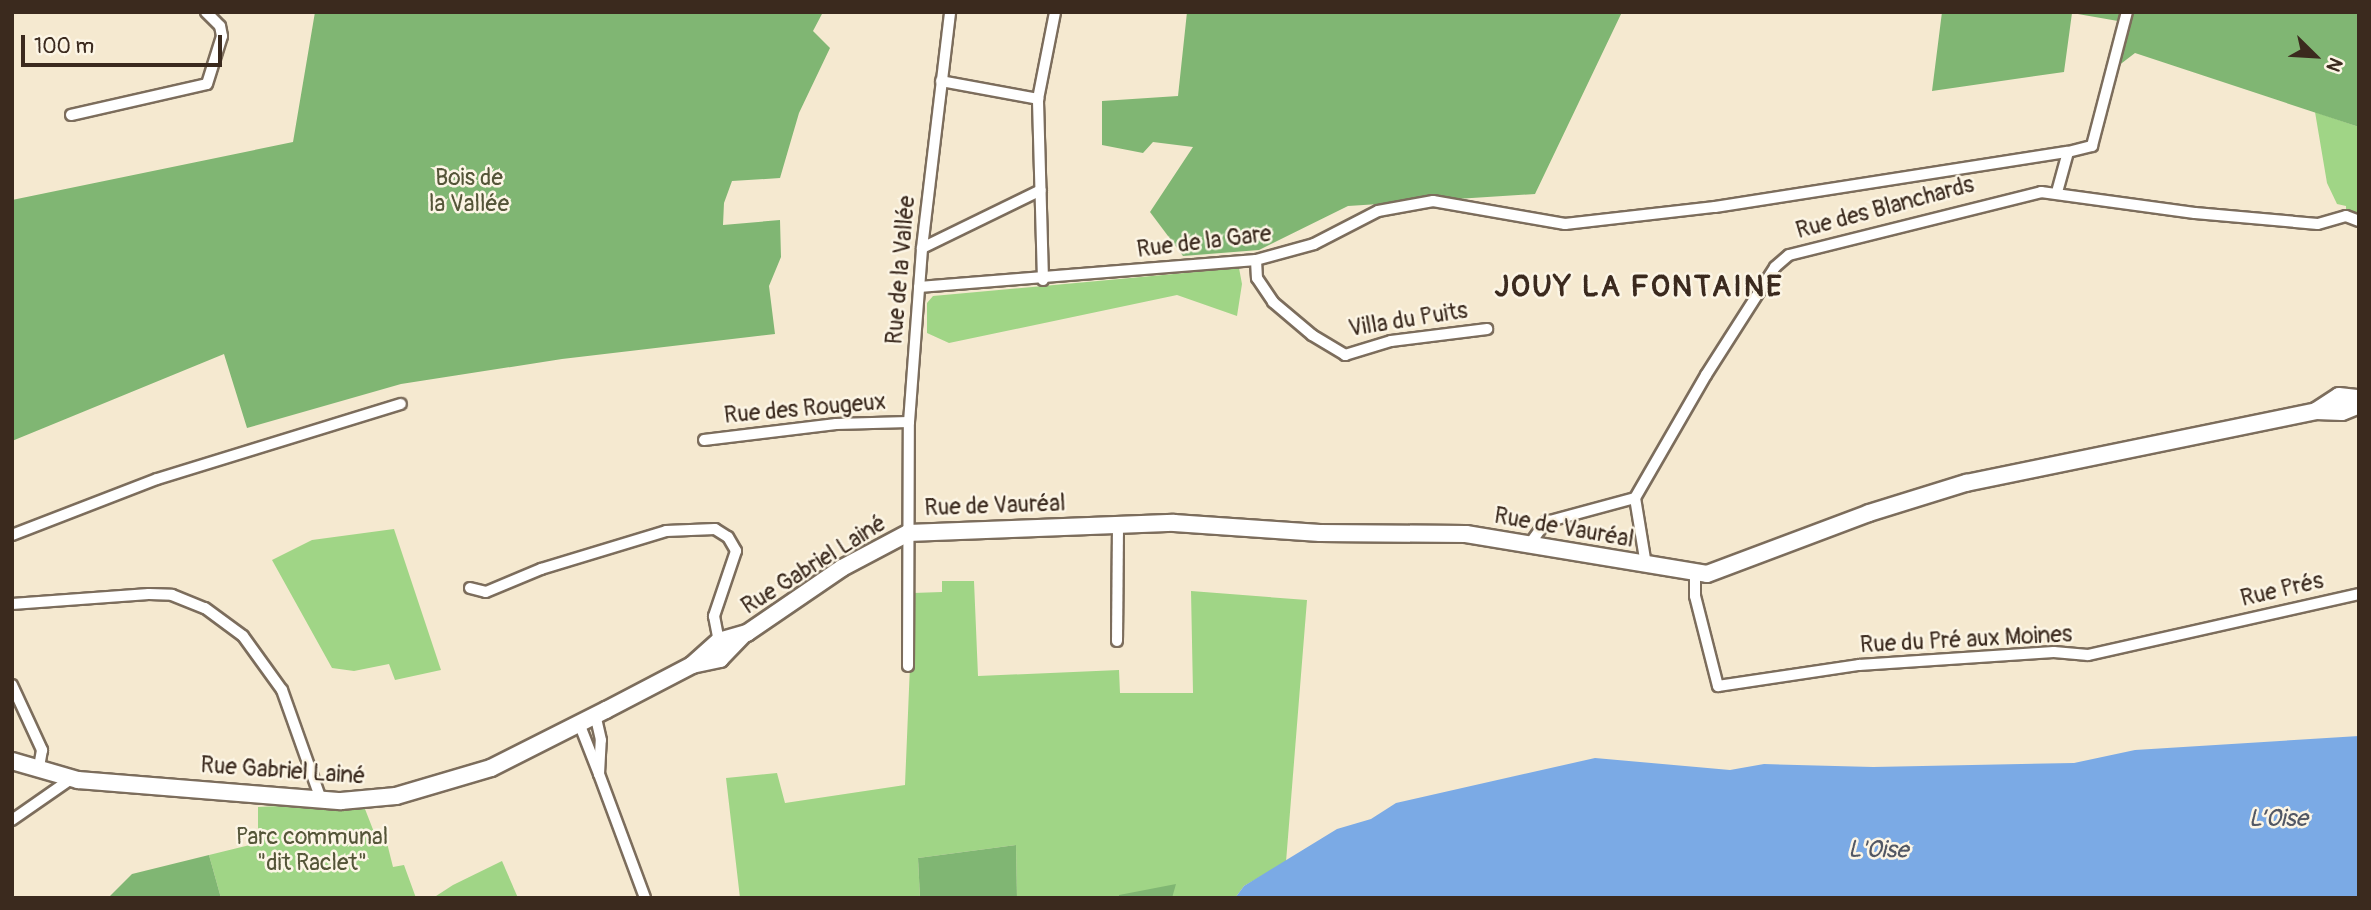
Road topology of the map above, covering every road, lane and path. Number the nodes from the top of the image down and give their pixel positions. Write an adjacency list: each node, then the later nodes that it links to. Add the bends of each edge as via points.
1 (206, 12): 7 (street, via 222,30 207,84)
2 (950, 12): 5 (street, Rue de la Vallée)
3 (1055, 12): 6 (street)
4 (2127, 12): 8 (street, Rue de la Gare, via 2092,146)
5 (941, 81): 6 (street); 12 (street, Rue de la Vallée)
6 (1038, 99): 9 (street)
7 (71, 115)
8 (2068, 152): 10 (street); 13 (street, Rue de la Gare, via 1715,207 1565,223 1433,201 1378,211 1314,244)
9 (1041, 190): 12 (street); 14 (street)
10 (2057, 192): 11 (street, Rue des Blanchards, via 2194,213 2318,224 2346,216); 23 (street, Rue des Blanchards, via 1998,200 1780,261 1686,407)
11 (2359, 221)
12 (922, 248): 15 (street, Rue de la Vallée)
13 (1256, 260): 14 (street, Rue de la Gare); 16 (street, Villa du Puits, via 1257,278 1273,302 1311,335 1345,355 1391,341)
14 (1043, 280): 15 (street, Rue de la Gare)
15 (919, 287): 21 (street, Rue de la Vallée)
16 (1487, 329)
17 (2359, 398): 20 (street, via 2339,396)
18 (401, 404): 26 (street, via 156,478)
19 (2359, 405): 20 (street, via 2342,412)
20 (2316, 411): 29 (street, via 1966,483)
21 (909, 422): 22 (street, Rue des Rougeux, via 836,424); 25 (street, Rue de la Vallée)
22 (704, 440)
23 (1635, 498): 27 (street, via 1546,522); 28 (street)
24 (1118, 524): 25 (street, Rue de Vauréal); 27 (street, Rue de Vauréal, via 1466,534); 36 (street)
25 (908, 533): 34 (street, Rue Gabriel Lainé, via 842,568); 38 (street, Rue de la Vallée)
26 (12, 535)
27 (1529, 545): 28 (street, Rue de Vauréal)
28 (1646, 565): 29 (street, Rue de Vauréal)
29 (1695, 575): 33 (street, Rue du Pré aux Moines, via 1695,596 1718,687 1859,665 2054,652 2088,655)
30 (470, 588): 35 (street, via 486,592 541,569 666,531 715,529 729,537 736,551 714,616)
31 (2359, 594): 33 (street, Rue Prés)
32 (12, 604): 46 (street, via 149,594 172,595 205,608 243,636 282,690)
33 (2216, 628)
34 (743, 635): 35 (street, Rue Gabriel Lainé); 37 (street, Rue Gabriel Lainé, via 720,659)
35 (719, 641): 37 (street, Rue Gabriel Lainé)
36 (1117, 641)
37 (692, 665): 40 (street, Rue Gabriel Lainé)
38 (908, 666)
39 (12, 685): 43 (street, via 43,750)
40 (595, 715): 41 (street, Rue Gabriel Lainé); 44 (street, via 601,740)
41 (579, 723): 44 (street); 46 (street, Rue Gabriel Lainé, via 459,780 363,801)
42 (12, 761): 43 (street, Rue Gabriel Lainé)
43 (39, 767): 45 (street, Rue Gabriel Lainé)
44 (599, 774): 48 (street)
45 (71, 779): 46 (street, Rue Gabriel Lainé); 47 (street)
46 (320, 797)
47 (12, 820)
48 (645, 898)

